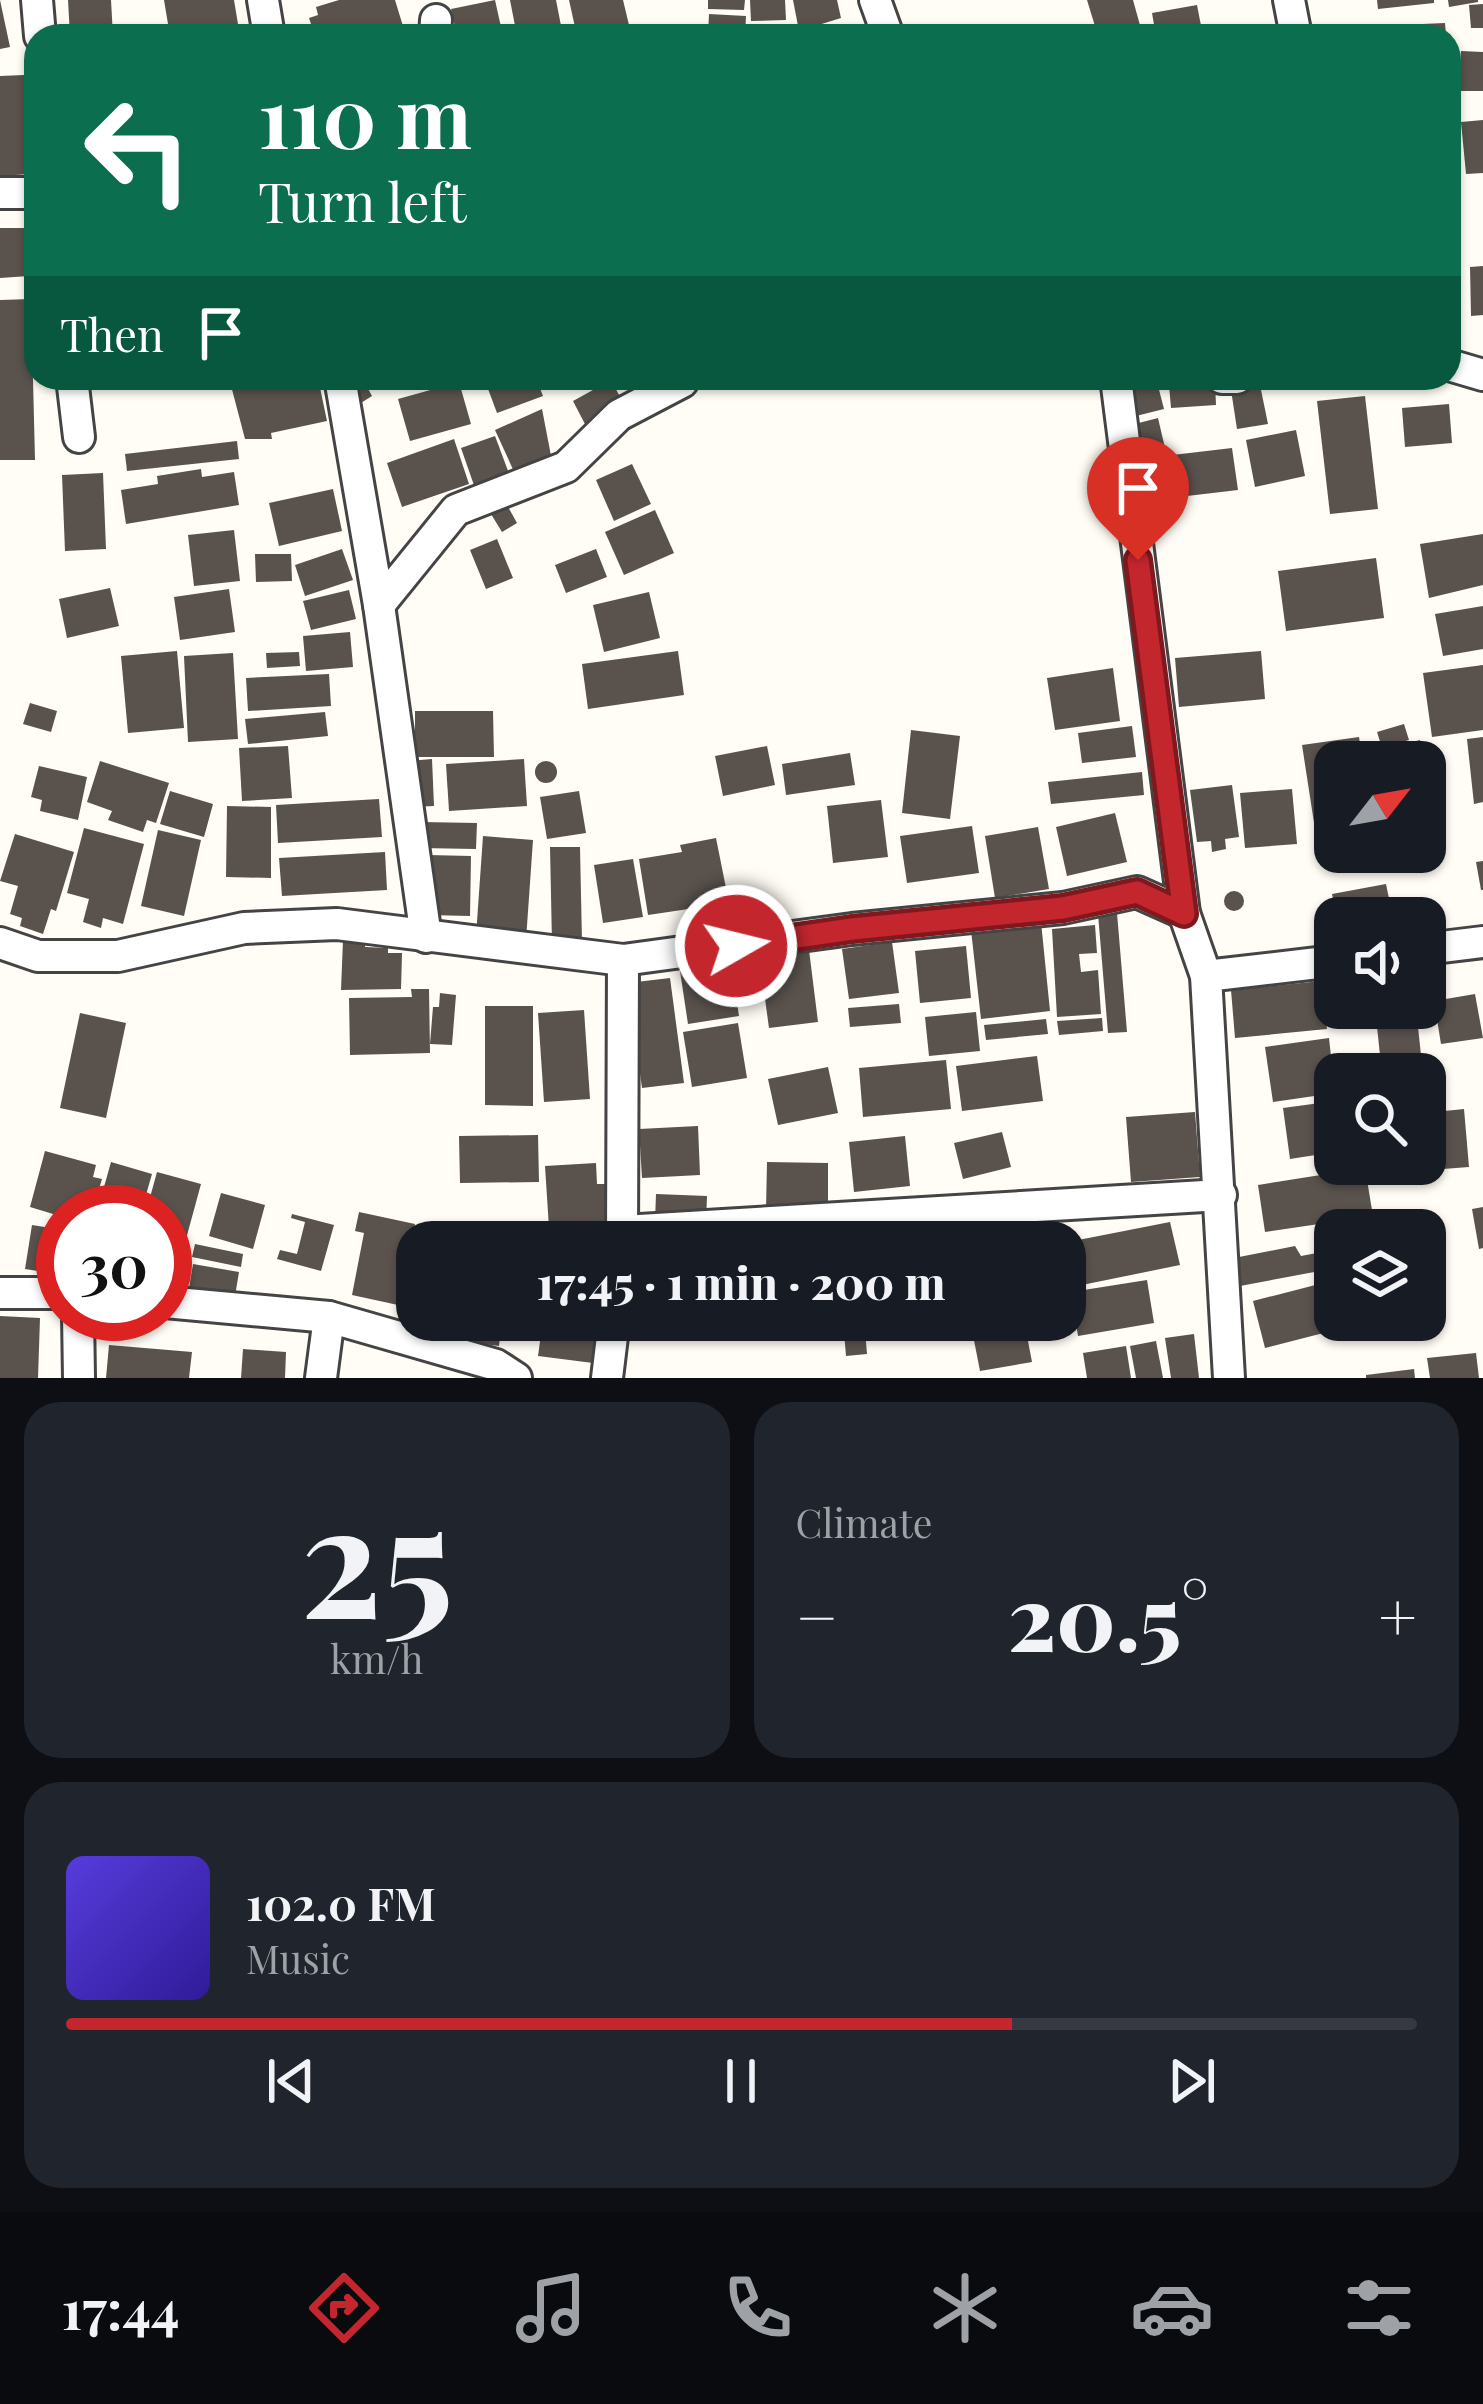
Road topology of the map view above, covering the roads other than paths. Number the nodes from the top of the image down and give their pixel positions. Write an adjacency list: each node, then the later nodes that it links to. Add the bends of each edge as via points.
1 (74, 390): 5 (street)
2 (342, 390): 6 (street)
3 (667, 390): 6 (street, via 619,416 566,467 456,510)
4 (1118, 390): 7 (street)
5 (79, 437)
6 (379, 605): 8 (street)
7 (1184, 914): 12 (street, via 1137,892 1063,908); 14 (street)
8 (426, 937): 10 (street, via 337,924 244,928 118,956 38,956); 12 (street)
9 (1483, 942): 11 (street)
10 (0, 943)
11 (1446, 947)
12 (623, 960): 16 (street)
13 (1314, 963): 14 (street)
14 (1206, 976): 15 (street)
15 (1221, 1195): 17 (street); 28 (street)
16 (622, 1221)
17 (841, 1221)
18 (0, 1293): 19 (street)
19 (36, 1293)
20 (192, 1304): 21 (street)
21 (329, 1317): 25 (street); 26 (street, via 496,1365)
22 (79, 1341): 24 (street)
23 (611, 1341): 27 (street)
24 (80, 1378)
25 (321, 1378)
26 (516, 1378)
27 (607, 1378)
28 (1228, 1378)

